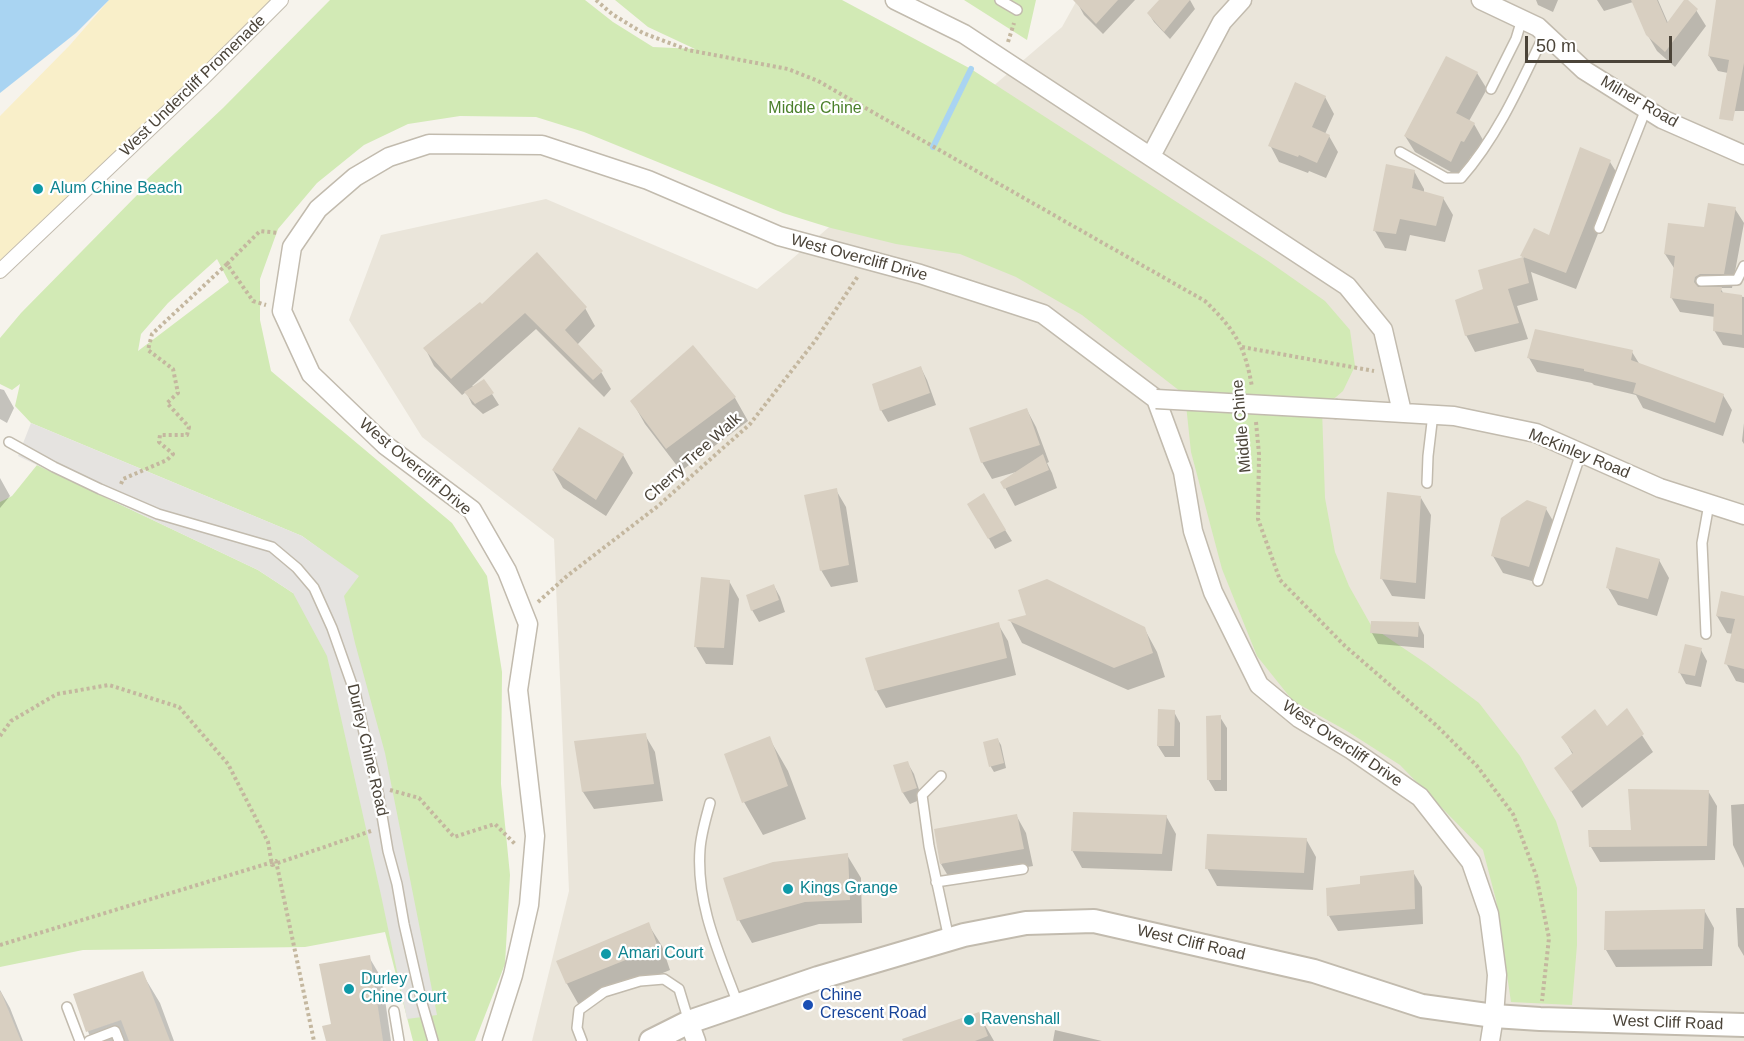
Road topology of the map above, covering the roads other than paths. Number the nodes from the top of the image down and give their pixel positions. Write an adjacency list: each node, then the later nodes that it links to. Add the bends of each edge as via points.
1 (280, 0): 16 (street, West Undercliff Promenade)
2 (895, 0): 12 (street, via 964,34)
3 (1000, 0): 6 (lane)
4 (1242, 0): 12 (street, via 1222,22)
5 (1481, 0): 7 (street, Milner Road)
6 (1017, 10)
7 (1522, 19): 8 (street, Milner Road); 9 (lane)
8 (1545, 33): 10 (street, Milner Road, via 1584,70); 11 (lane, via 1507,111 1461,178 1446,178)
9 (1491, 89)
10 (1646, 109): 13 (street, Milner Road); 14 (lane)
11 (1400, 152)
12 (1151, 156): 19 (street, via 1347,286 1383,330)
13 (1744, 156)
14 (1599, 228)
15 (1744, 266): 17 (lane, via 1737,280)
16 (0, 271)
17 (1701, 281)
18 (1156, 399): 19 (street, McKinley Road, bridge); 36 (street, West Overcliff Drive, via 1183,472 1193,531 1213,592 1259,685 1299,718 1420,797 1471,862 1489,914 1497,975); 44 (street, West Overcliff Drive, via 1043,315 920,274 779,236 648,180 542,145 429,144 389,157 355,177 318,209 292,247 282,311 311,374 385,445 472,510 507,571 528,624 518,690 535,836 530,905)
19 (1401, 412): 20 (street, McKinley Road)
20 (1433, 414): 22 (street, McKinley Road, via 1536,434); 23 (lane)
21 (9, 441): 43 (lane, Durley Chine Road, via 54,467 158,514 272,547 314,588 356,696 406,935)
22 (1581, 453): 24 (street, McKinley Road, via 1660,488); 26 (lane)
23 (1427, 483)
24 (1709, 504): 25 (street, McKinley Road); 27 (lane, via 1702,543)
25 (1744, 515)
26 (1538, 581)
27 (1706, 634)
28 (940, 776): 31 (lane, via 922,795)
29 (710, 803): 33 (lane, via 700,847 700,882 706,919)
30 (1023, 869): 31 (lane)
31 (936, 882): 32 (lane)
32 (949, 939): 33 (street, West Cliff Road); 36 (street, West Cliff Road, via 1026,923 1094,921 1314,971 1422,1006)
33 (739, 1005): 38 (street, West Cliff Road)
34 (67, 1007): 39 (lane)
35 (394, 1011): 42 (lane)
36 (1494, 1016): 37 (street, West Cliff Road); 47 (street, West Overcliff Drive)
37 (1744, 1025)
38 (692, 1032): 45 (lane, via 679,988 664,979 640,981 604,992 579,1010 577,1028); 46 (street, West Cliff Road)
39 (80, 1041)
40 (89, 1041): 41 (lane, via 115,1031)
41 (119, 1041)
42 (399, 1041)
43 (433, 1041)
44 (492, 1041)
45 (582, 1041)
46 (651, 1041)
47 (1490, 1041)

